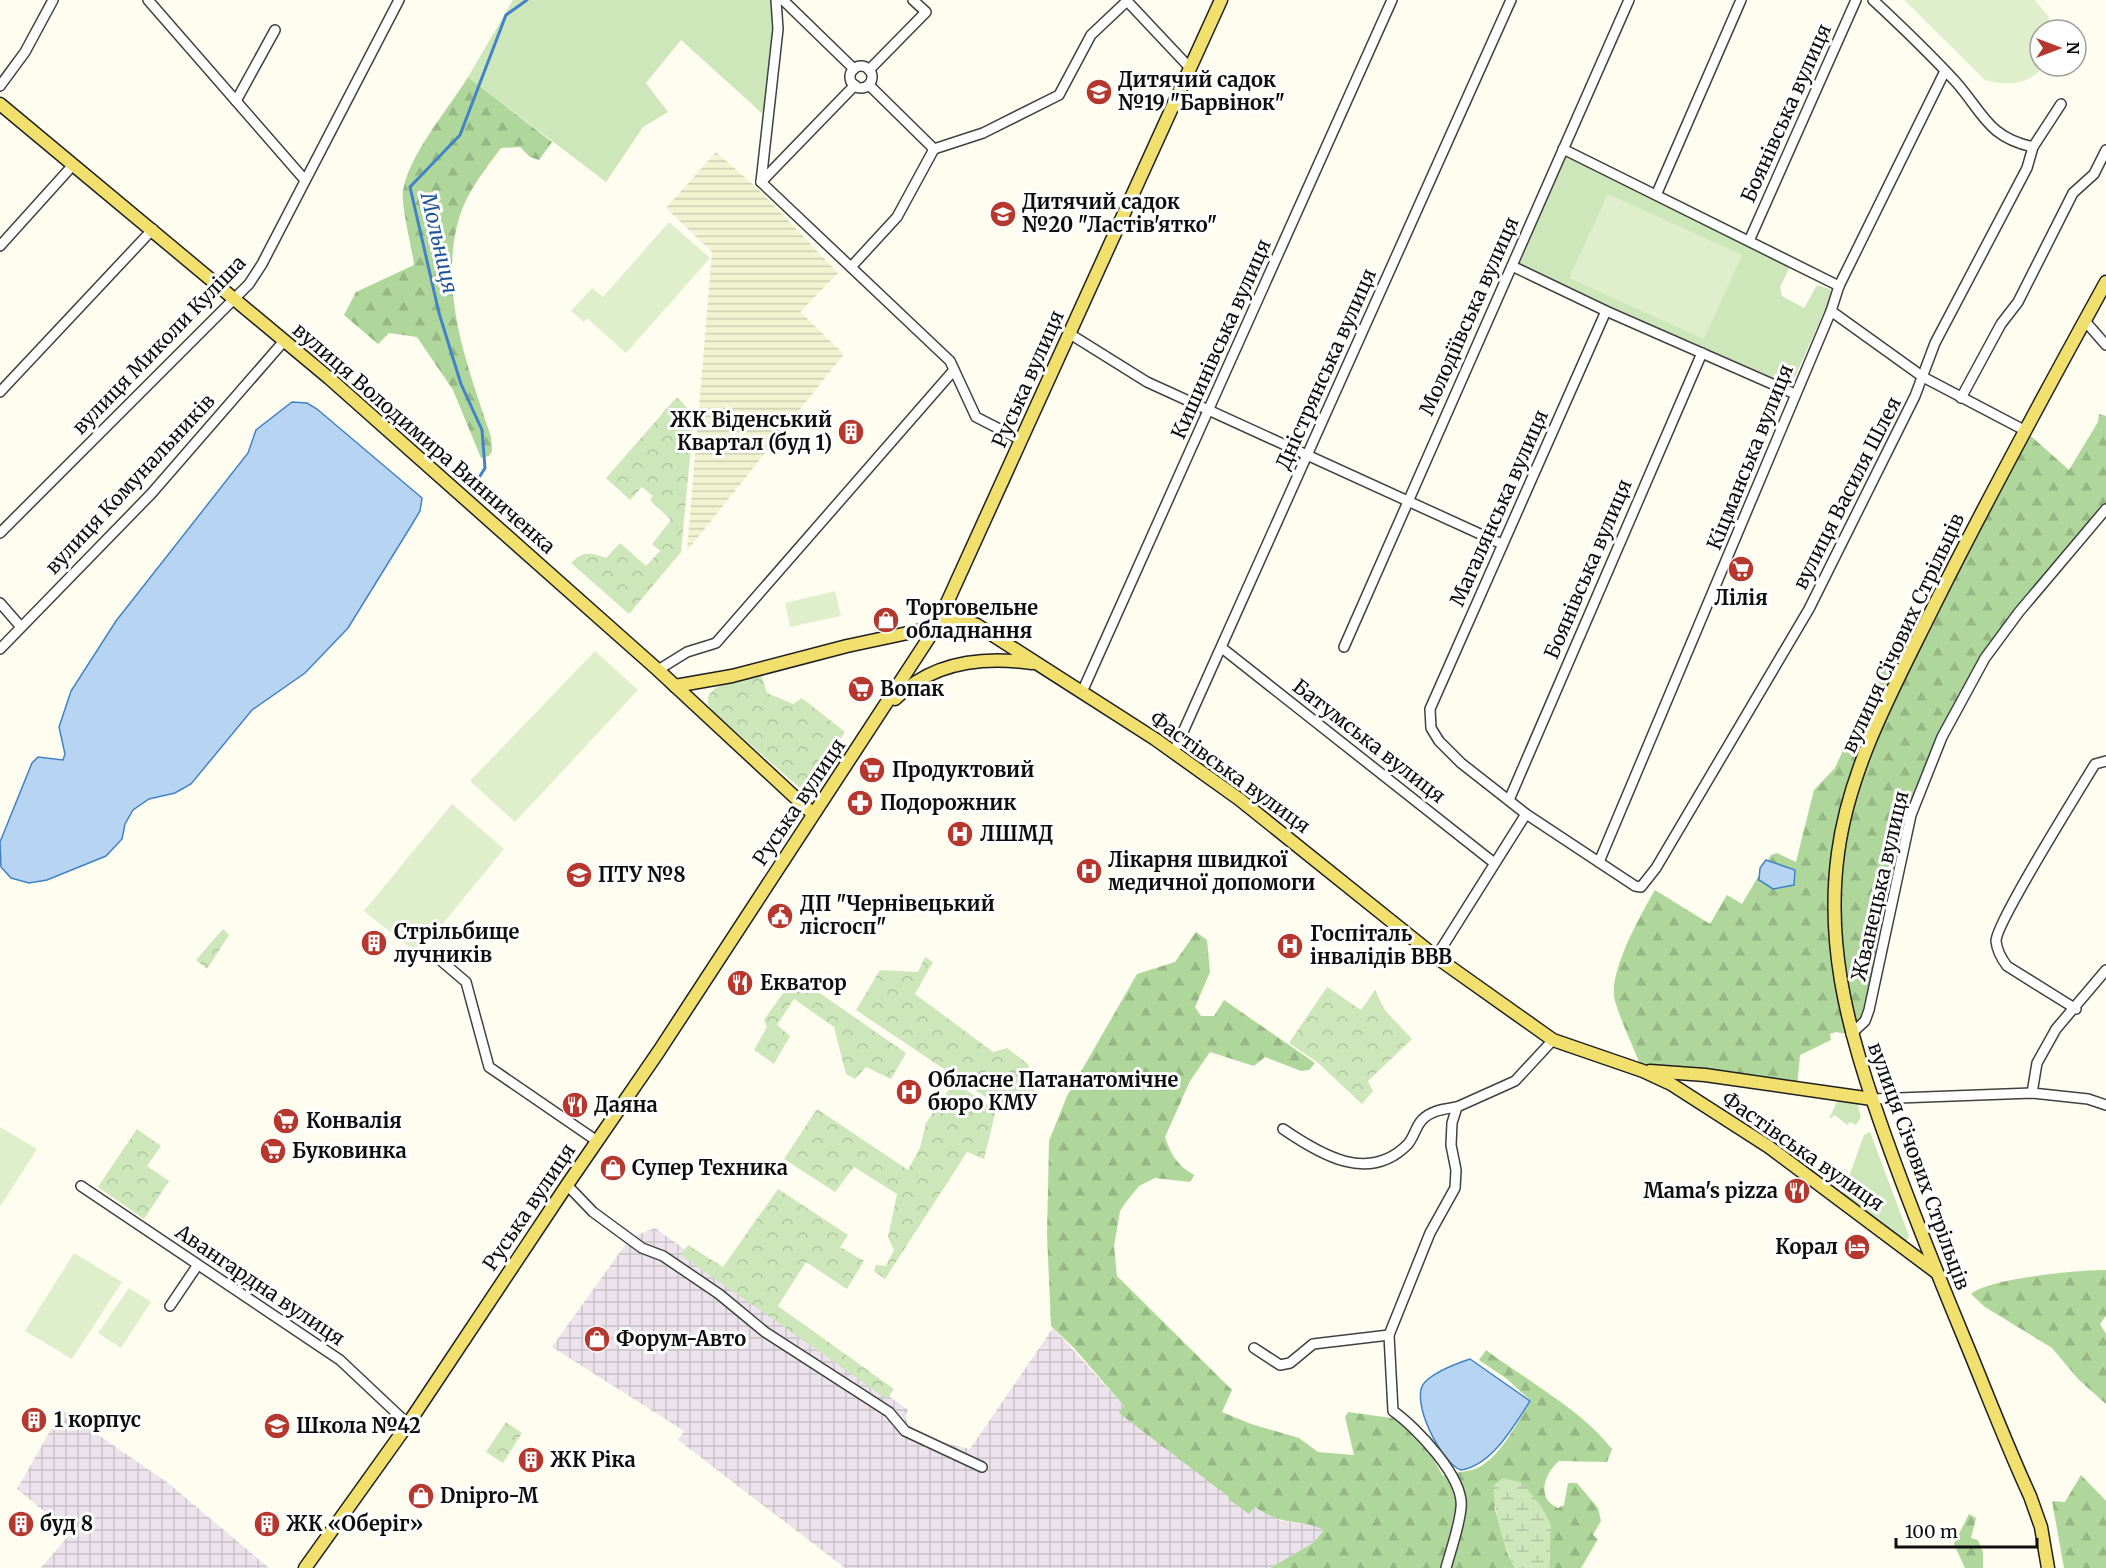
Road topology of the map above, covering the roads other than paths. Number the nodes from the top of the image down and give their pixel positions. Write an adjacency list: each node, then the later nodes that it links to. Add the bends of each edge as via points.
1 (53, 0): 22 (street)
2 (148, 0): 23 (street)
3 (399, 0): 31 (street, вулиця Миколи Куліша)
4 (776, 0): 32 (street, via 778,29)
5 (783, 0): 17 (street)
6 (913, 0): 18 (street, via 926,12)
7 (1126, 0): 16 (street); 28 (street, via 1091,35 1059,94 983,133)
8 (1221, 0): 16 (main road, Руська вулиця)
9 (1392, 0): 54 (street, Кишинівська вулиця)
10 (1511, 0): 57 (street, Дністрянська вулиця)
11 (1629, 0): 27 (street, Молодіївська вулиця)
12 (1741, 0): 33 (street)
13 (1856, 0): 35 (street, Боянівська вулиця)
14 (1873, 0): 19 (street)
15 (275, 30): 23 (street)
16 (1190, 68): 45 (main road, Руська вулиця)
17 (854, 69): 18 (street, via 863,66); 20 (street, via 851,78)
18 (869, 70): 21 (street)
19 (1945, 71): 26 (street, via 2001,136); 40 (street, Кіцманська вулиця)
20 (855, 85): 21 (street); 32 (street)
21 (869, 85): 28 (street)
22 (0, 86)
23 (236, 101): 31 (street)
24 (0, 104): 30 (main road, вулиця Володимира Винниченка)
25 (2061, 104): 26 (street, вулиця Василя Шлея)
26 (2033, 147): 50 (street, вулиця Василя Шлея, via 2027,168 1935,343)
27 (1563, 148): 33 (street); 37 (street, Молодіївська вулиця)
28 (934, 149): 38 (street, via 897,217)
29 (2106, 150): 53 (street, via 2094,174 2073,192 2018,302 2001,324)
30 (73, 165): 34 (main road, вулиця Володимира Винниченка); 36 (street)
31 (304, 180): 41 (street, вулиця Миколи Куліша, via 262,264)
32 (761, 182): 38 (street)
33 (1657, 193): 35 (street)
34 (153, 229): 41 (main road, вулиця Володимира Винниченка); 51 (street)
35 (1749, 242): 40 (street)
36 (0, 246)
37 (1512, 266): 42 (street); 58 (street, Молодіївська вулиця)
38 (851, 267): 49 (street, via 950,361)
39 (2106, 282): 44 (main road, вулиця Січових Стрільців)
40 (1839, 286): 43 (street, Кіцманська вулиця)
41 (235, 297): 46 (main road, вулиця Володимира Винниченка); 60 (street, вулиця Миколи Куліша)
42 (1606, 311): 48 (street); 61 (street, Магалянська вулиця)
43 (1831, 311): 50 (street); 52 (street, Кіцманська вулиця)
44 (2085, 321): 47 (street); 55 (main road, вулиця Січових Стрільців)
45 (1070, 334): 54 (street, via 1127,371); 56 (main road, Руська вулиця)
46 (284, 341): 63 (street, вулиця Комунальників, via 151,494); 69 (main road, вулиця Володимира Винниченка)
47 (2106, 345)
48 (1702, 353): 52 (street); 75 (street, Боянівська вулиця)
49 (954, 370): 56 (street, via 976,417); 69 (street, via 716,643 687,652)
50 (1923, 377): 53 (street); 79 (street, вулиця Василя Шлея, via 1809,609 1656,868 1641,887)
51 (0, 392)
52 (1795, 394): 79 (street, Кіцманська вулиця)
53 (1961, 398): 55 (street)
54 (1209, 411): 57 (street); 71 (street, Кишинівська вулиця)
55 (2024, 430): 84 (main road, вулиця Січових Стрільців, via 1896,683 1845,815 1838,853 1834,941)
56 (1021, 440): 64 (main road, Руська вулиця)
57 (1307, 456): 58 (street); 66 (street, Дністрянська вулиця)
58 (1407, 499): 61 (street); 65 (street, Молодіївська вулиця)
59 (2106, 509): 84 (street, Жванецька вулиця, via 1985,658 1942,737 1911,815 1869,1010 1865,1021)
60 (0, 534)
61 (1502, 544): 75 (street, Магалянська вулиця, via 1428,719 1439,741)
62 (0, 603): 63 (street)
63 (21, 627): 67 (street, вулиця Комунальників)
64 (936, 627): 68 (main road, Фастівська вулиця, via 958,619 977,625); 70 (main road, Фастівська вулиця); 72 (main road, Руська вулиця)
65 (1344, 647)
66 (1222, 648): 73 (street, Дністрянська вулиця); 78 (street, Батумська вулиця)
67 (0, 649)
68 (1036, 663): 71 (main road, Фастівська вулиця); 72 (main road, via 1006,659 964,661 920,680)
69 (658, 670): 70 (main road, вулиця Володимира Винниченка)
70 (675, 686): 76 (main road, вулиця Володимира Винниченка)
71 (1082, 693): 73 (main road, Фастівська вулиця)
72 (883, 711): 76 (main road, Руська вулиця)
73 (1174, 752): 80 (main road, Фастівська вулиця, via 1239,799)
74 (2106, 761): 83 (street, via 2095,764 1996,940 2007,966)
75 (1509, 800): 77 (street)
76 (813, 814): 92 (main road, Руська вулиця)
77 (1526, 814): 78 (street); 79 (street)
78 (1493, 862): 80 (street)
79 (1599, 862)
80 (1436, 957): 85 (main road, Фастівська вулиця)
81 (439, 959): 92 (street, via 466,982 489,1067)
82 (2106, 970): 83 (street)
83 (2076, 1009): 87 (street, via 2056,1029 2037,1063)
84 (1851, 1034): 88 (main road, вулиця Січових Стрільців)
85 (1553, 1040): 86 (main road, Фастівська вулиця); 90 (street, via 1515,1081)
86 (1643, 1071): 88 (main road, Фастівська вулиця, via 1705,1075); 96 (main road, Фастівська вулиця, via 1671,1084 1769,1147)
87 (2032, 1093): 88 (street); 89 (street, via 2088,1099)
88 (1872, 1099): 95 (main road, вулиця Січових Стрільців)
89 (2106, 1105)
90 (1457, 1107): 91 (street, via 1435,1111 1422,1119 1409,1143 1386,1160 1369,1164 1328,1157); 100 (street, via 1452,1123 1455,1188 1430,1233)
91 (1283, 1130)
92 (597, 1141): 93 (main road, Руська вулиця)
93 (567, 1185): 102 (main road, Руська вулиця); 103 (street, via 593,1212 634,1242 663,1256 765,1332 889,1412 905,1431)
94 (81, 1186): 97 (street, Авангардна вулиця)
95 (1920, 1232): 96 (main road, via 1916,1243); 98 (main road, вулиця Січових Стрільців)
96 (1905, 1248): 98 (main road, Фастівська вулиця)
97 (197, 1266): 99 (street); 102 (street, Авангардна вулиця, via 340,1360)
98 (1936, 1272): 106 (main road, вулиця Січових Стрільців, via 2030,1496 2041,1527)
99 (170, 1306)
100 (1389, 1335): 101 (street, via 1313,1344 1301,1356 1280,1365); 105 (street, via 1393,1411 1429,1443 1447,1470 1462,1506)
101 (1254, 1348)
102 (408, 1424): 104 (main road, Руська вулиця)
103 (982, 1467)
104 (305, 1568)
105 (1446, 1568)
106 (2048, 1568)

